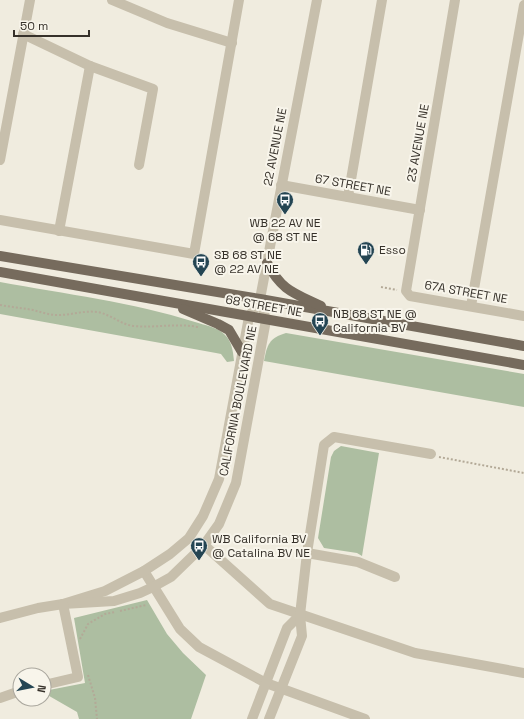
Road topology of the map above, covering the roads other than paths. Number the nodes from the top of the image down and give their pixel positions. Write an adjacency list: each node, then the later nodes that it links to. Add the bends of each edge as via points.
1 (30, 0): 8 (street)
2 (112, 0): 9 (street, via 167,23)
3 (239, 0): 9 (street)
4 (317, 0): 13 (street, 22 AVENUE NE)
5 (382, 0): 14 (street)
6 (455, 0): 15 (street, 23 AVENUE NE)
7 (524, 5): 24 (street)
8 (23, 34): 10 (street); 11 (street)
9 (232, 43): 17 (street, via 194,254)
10 (90, 66): 12 (street, via 153,89); 17 (street)
11 (0, 157)
12 (139, 165)
13 (281, 185): 14 (street, 67 STREET NE); 19 (street, 22 AVENUE NE)
14 (348, 197): 15 (street, 67 STREET NE)
15 (420, 210): 21 (street, 23 AVENUE NE)
16 (0, 220): 17 (street)
17 (59, 231)
18 (0, 256): 22 (main road, 68 STREET NE)
19 (267, 263): 22 (street, 22 AVENUE NE); 25 (main road, via 272,274 283,286)
20 (0, 272): 23 (main road, 68 STREET NE)
21 (406, 291): 24 (street, 67A STREET NE, via 410,296)
22 (260, 299): 25 (main road, 68 STREET NE); 27 (street, CALIFORNIA BOULEVARD NE); 28 (street, CALIFORNIA BOULEVARD NE)
23 (166, 302): 27 (main road, 68 STREET NE); 30 (main road, via 229,330)
24 (471, 306): 26 (street, 67A STREET NE)
25 (333, 312): 29 (main road, 68 STREET NE)
26 (524, 316)
27 (249, 317): 28 (main road, 68 STREET NE); 30 (street, CALIFORNIA BOULEVARD NE)
28 (266, 320): 31 (main road, 68 STREET NE); 33 (street, CALIFORNIA BOULEVARD NE, via 236,483 219,524)
29 (524, 346)
30 (242, 352): 35 (street, CALIFORNIA BOULEVARD NE, via 219,479 203,516 189,538 170,554)
31 (524, 365)
32 (431, 454): 34 (street, via 334,437 324,445)
33 (204, 545): 37 (street, CALIFORNIA BOULEVARD NE, via 171,577); 39 (street, via 270,604)
34 (307, 553): 36 (street, via 358,562); 39 (street)
35 (144, 570): 37 (street); 38 (street, CALIFORNIA BOULEVARD NE, via 105,591)
36 (395, 577)
37 (153, 587): 38 (street, CALIFORNIA BOULEVARD NE, via 114,601); 43 (street, via 180,629 199,647)
38 (63, 604): 40 (street, CALIFORNIA BOULEVARD NE); 42 (street, via 78,677)
39 (300, 615): 41 (street, via 415,653); 43 (street, via 287,628); 44 (street, via 302,636)
40 (0, 618)
41 (524, 673)
42 (52, 683)
43 (266, 683): 44 (street); 47 (street)
44 (282, 689): 48 (street); 49 (street)
45 (12, 694): 46 (street)
46 (0, 698)
47 (252, 719)
48 (269, 719)
49 (365, 719)

